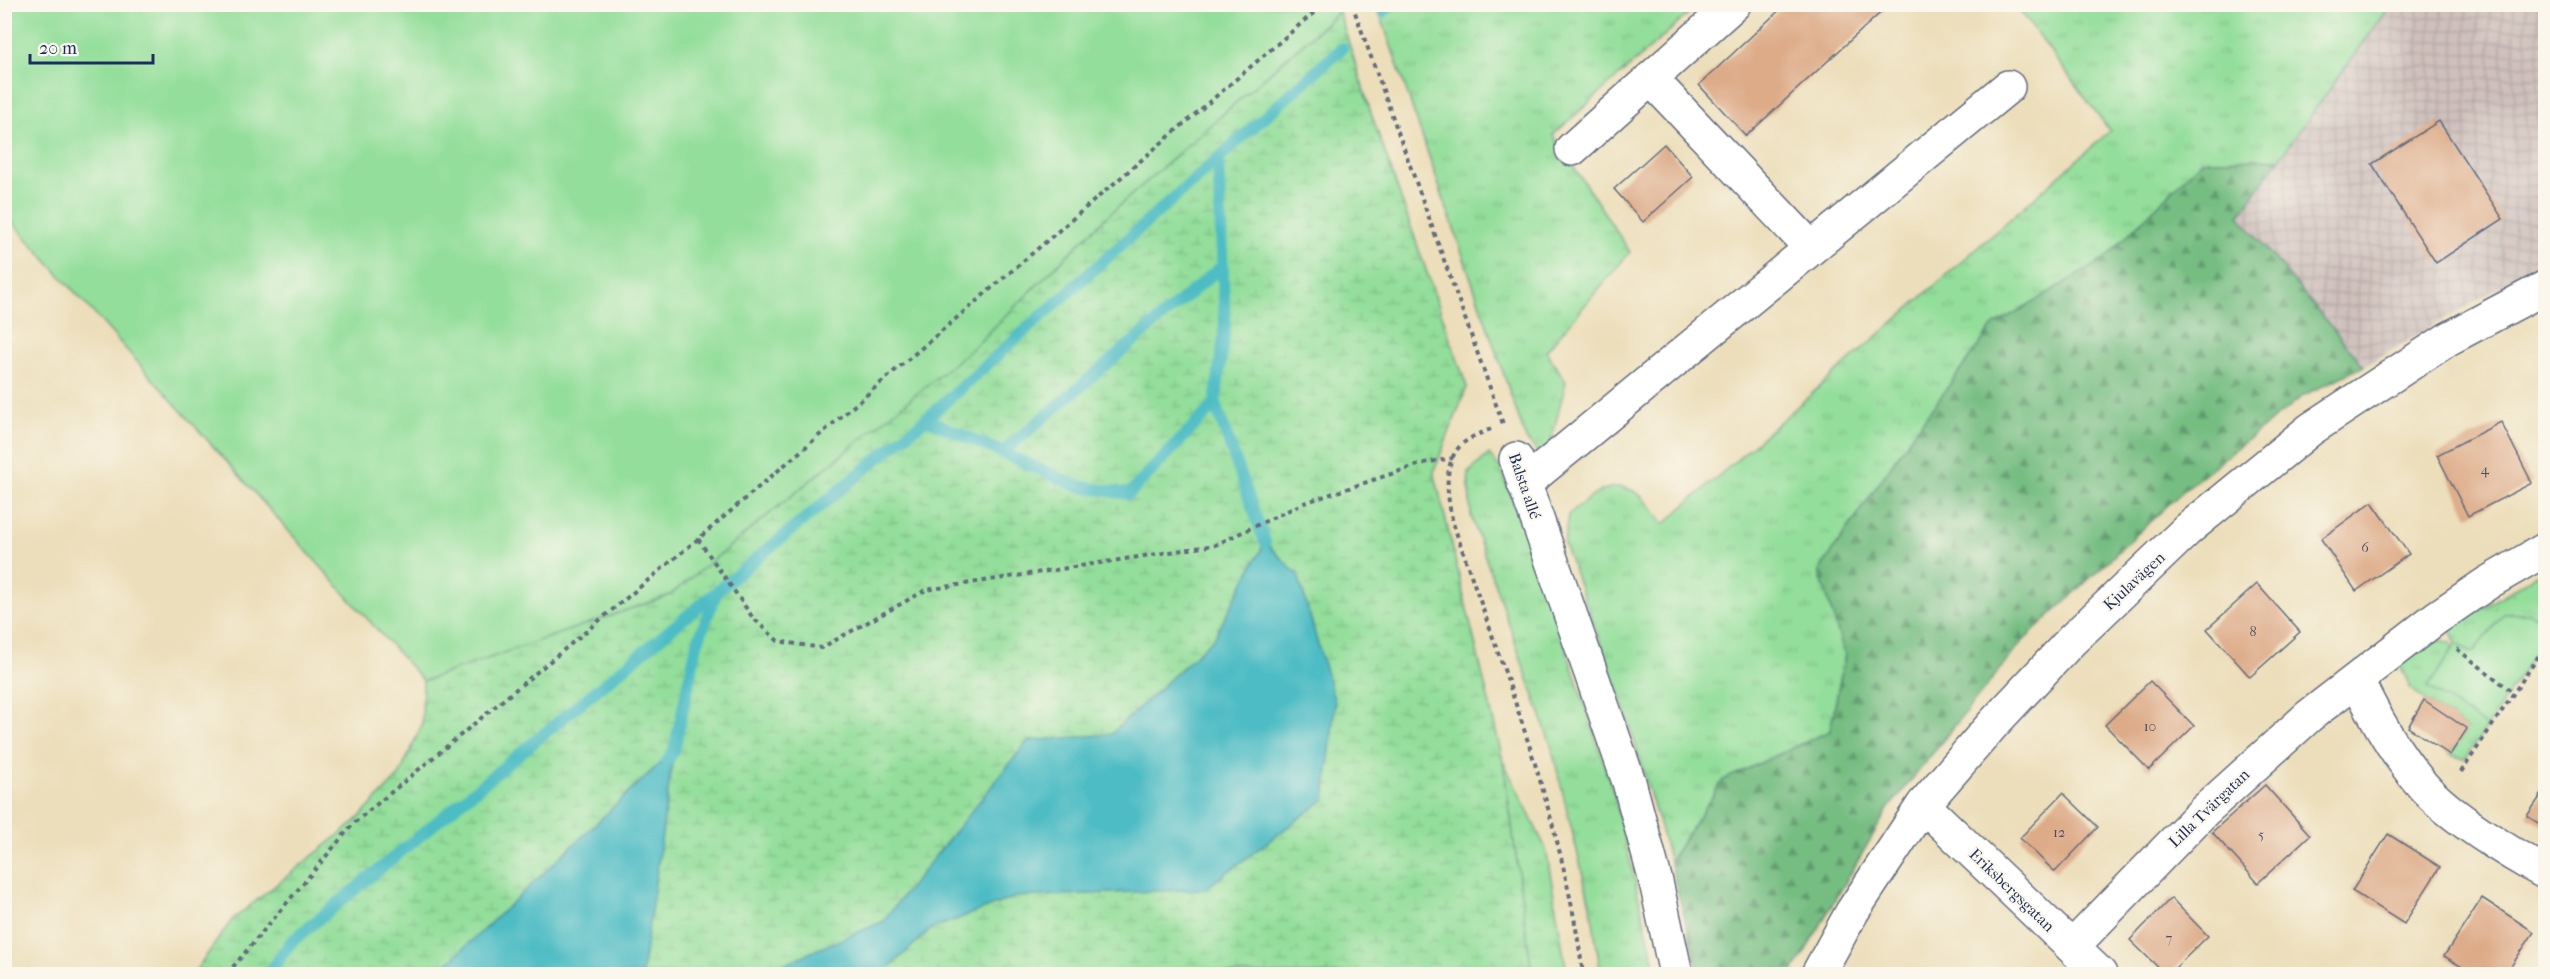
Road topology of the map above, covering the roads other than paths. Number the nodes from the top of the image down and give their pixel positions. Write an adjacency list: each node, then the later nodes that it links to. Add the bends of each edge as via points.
1 (1734, 4): 2 (street)
2 (1652, 79): 4 (street); 5 (street)
3 (2008, 87): 5 (street)
4 (1572, 149)
5 (1811, 248): 12 (street, Balsta allé, via 1520,471 1629,782)
6 (2546, 287): 9 (street, Kjulavägen, via 2448,339 2311,429 2188,529 2072,640)
7 (2546, 549): 8 (street, Lilla Tvärgatan, via 2436,618)
8 (2357, 680): 10 (street, via 2390,740 2423,786 2468,824); 11 (street, Lilla Tvärgatan, via 2309,716 2204,811)
9 (1923, 805): 11 (street, Eriksbergsgatan); 13 (street, Kjulavägen, via 1852,912)
10 (2546, 873)
11 (2072, 947): 14 (street, Eriksbergsgatan)
12 (1676, 975)
13 (1818, 975)
14 (2100, 975)

